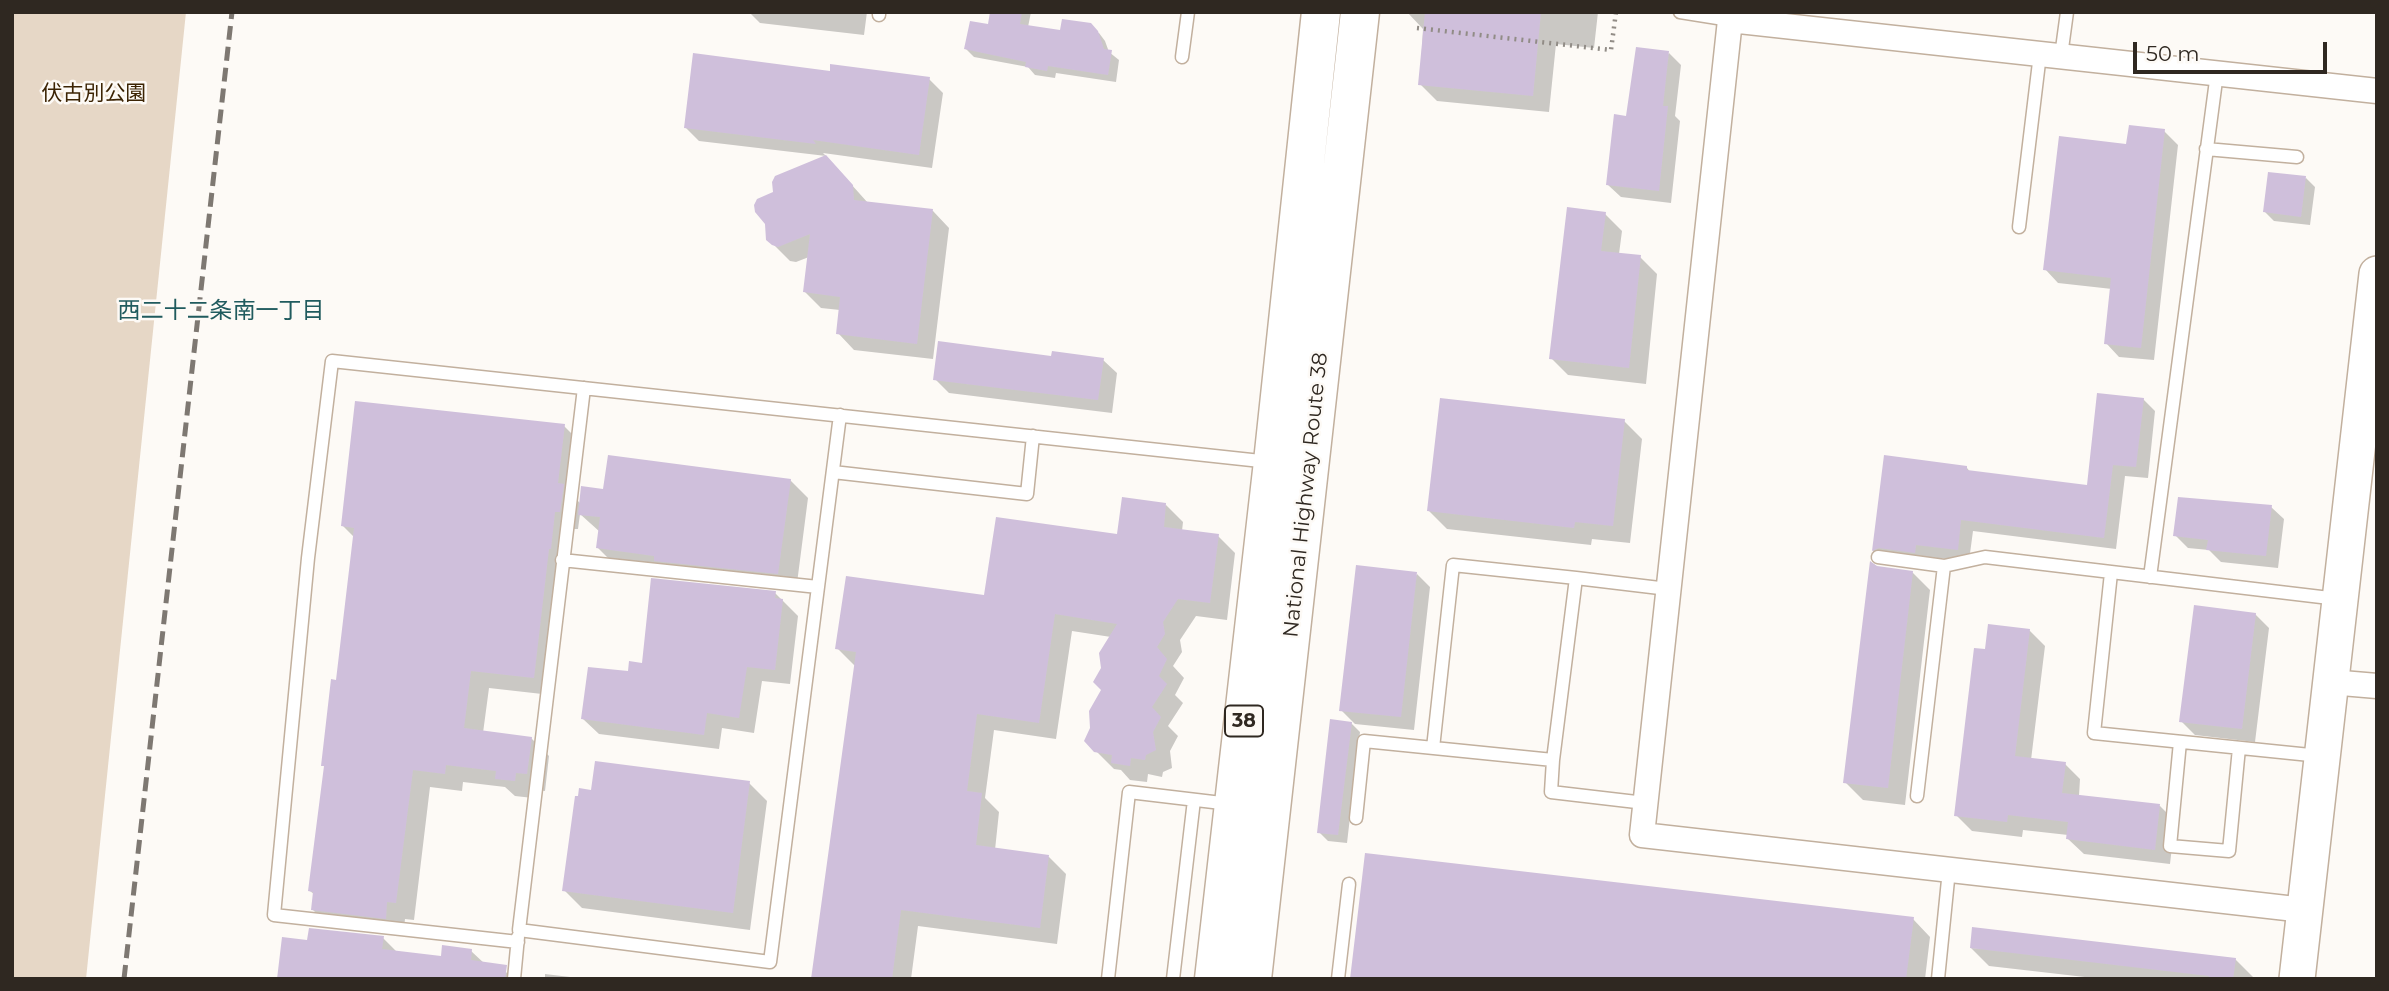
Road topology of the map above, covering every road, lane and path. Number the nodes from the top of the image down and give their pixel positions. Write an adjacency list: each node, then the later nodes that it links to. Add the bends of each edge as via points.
1 (1188, 12): 10 (lane)
2 (1321, 12): 20 (highway, National Highway Route 38 / 38)
3 (1360, 12): 20 (highway, National Highway Route 38 / 38)
4 (1616, 12): 8 (path, via 1611,50)
5 (1679, 12): 7 (lane)
6 (2067, 12): 9 (lane)
7 (1730, 20): 9 (street); 29 (street)
8 (1417, 28)
9 (2051, 55): 11 (street); 15 (lane)
10 (1182, 57)
11 (2217, 73): 12 (street); 13 (lane)
12 (2377, 91)
13 (2206, 149): 14 (lane); 26 (lane)
14 (2297, 156)
15 (2019, 227)
16 (2377, 274): 30 (street)
17 (584, 388): 18 (lane); 23 (lane); 46 (lane, via 332,361 309,545 274,915)
18 (840, 415): 19 (lane); 21 (lane)
19 (1033, 436): 20 (lane); 21 (lane, via 1027,494)
20 (1291, 465): 41 (highway, National Highway Route 38 / 38); 51 (highway, National Highway Route 38 / 38)
21 (833, 472): 28 (lane)
22 (1878, 557): 24 (lane)
23 (562, 560): 28 (lane); 46 (lane)
24 (1944, 566): 25 (lane, via 1985,557); 38 (lane)
25 (2111, 573): 26 (lane); 33 (lane, via 2094,733)
26 (2150, 577): 30 (lane)
27 (1576, 578): 29 (lane); 34 (lane, via 1453,565); 37 (lane)
28 (818, 587): 46 (lane, via 770,962)
29 (1668, 589): 40 (street)
30 (2339, 599): 31 (street)
31 (2330, 682): 32 (street); 36 (street)
32 (2377, 686)
33 (2180, 742): 35 (lane); 35 (lane, via 2170,846 2229,851)
34 (1433, 748): 37 (lane); 42 (lane, via 1364,741)
35 (2239, 748): 36 (lane)
36 (2322, 756): 45 (street)
37 (1553, 760): 40 (lane, via 1551,792)
38 (1917, 796)
39 (1194, 800): 41 (lane); 48 (lane, via 1129,792); 49 (lane)
40 (1645, 803): 43 (street, via 1642,835)
41 (1234, 804): 50 (highway, National Highway Route 38 / 38)
42 (1356, 818)
43 (1950, 870): 45 (street); 53 (lane)
44 (1349, 884): 52 (lane)
45 (2305, 910): 54 (street)
46 (519, 936): 47 (lane)
47 (514, 979)
48 (1108, 979)
49 (1173, 979)
50 (1214, 979)
51 (1252, 979)
52 (1338, 979)
53 (1938, 979)
54 (2297, 979)

